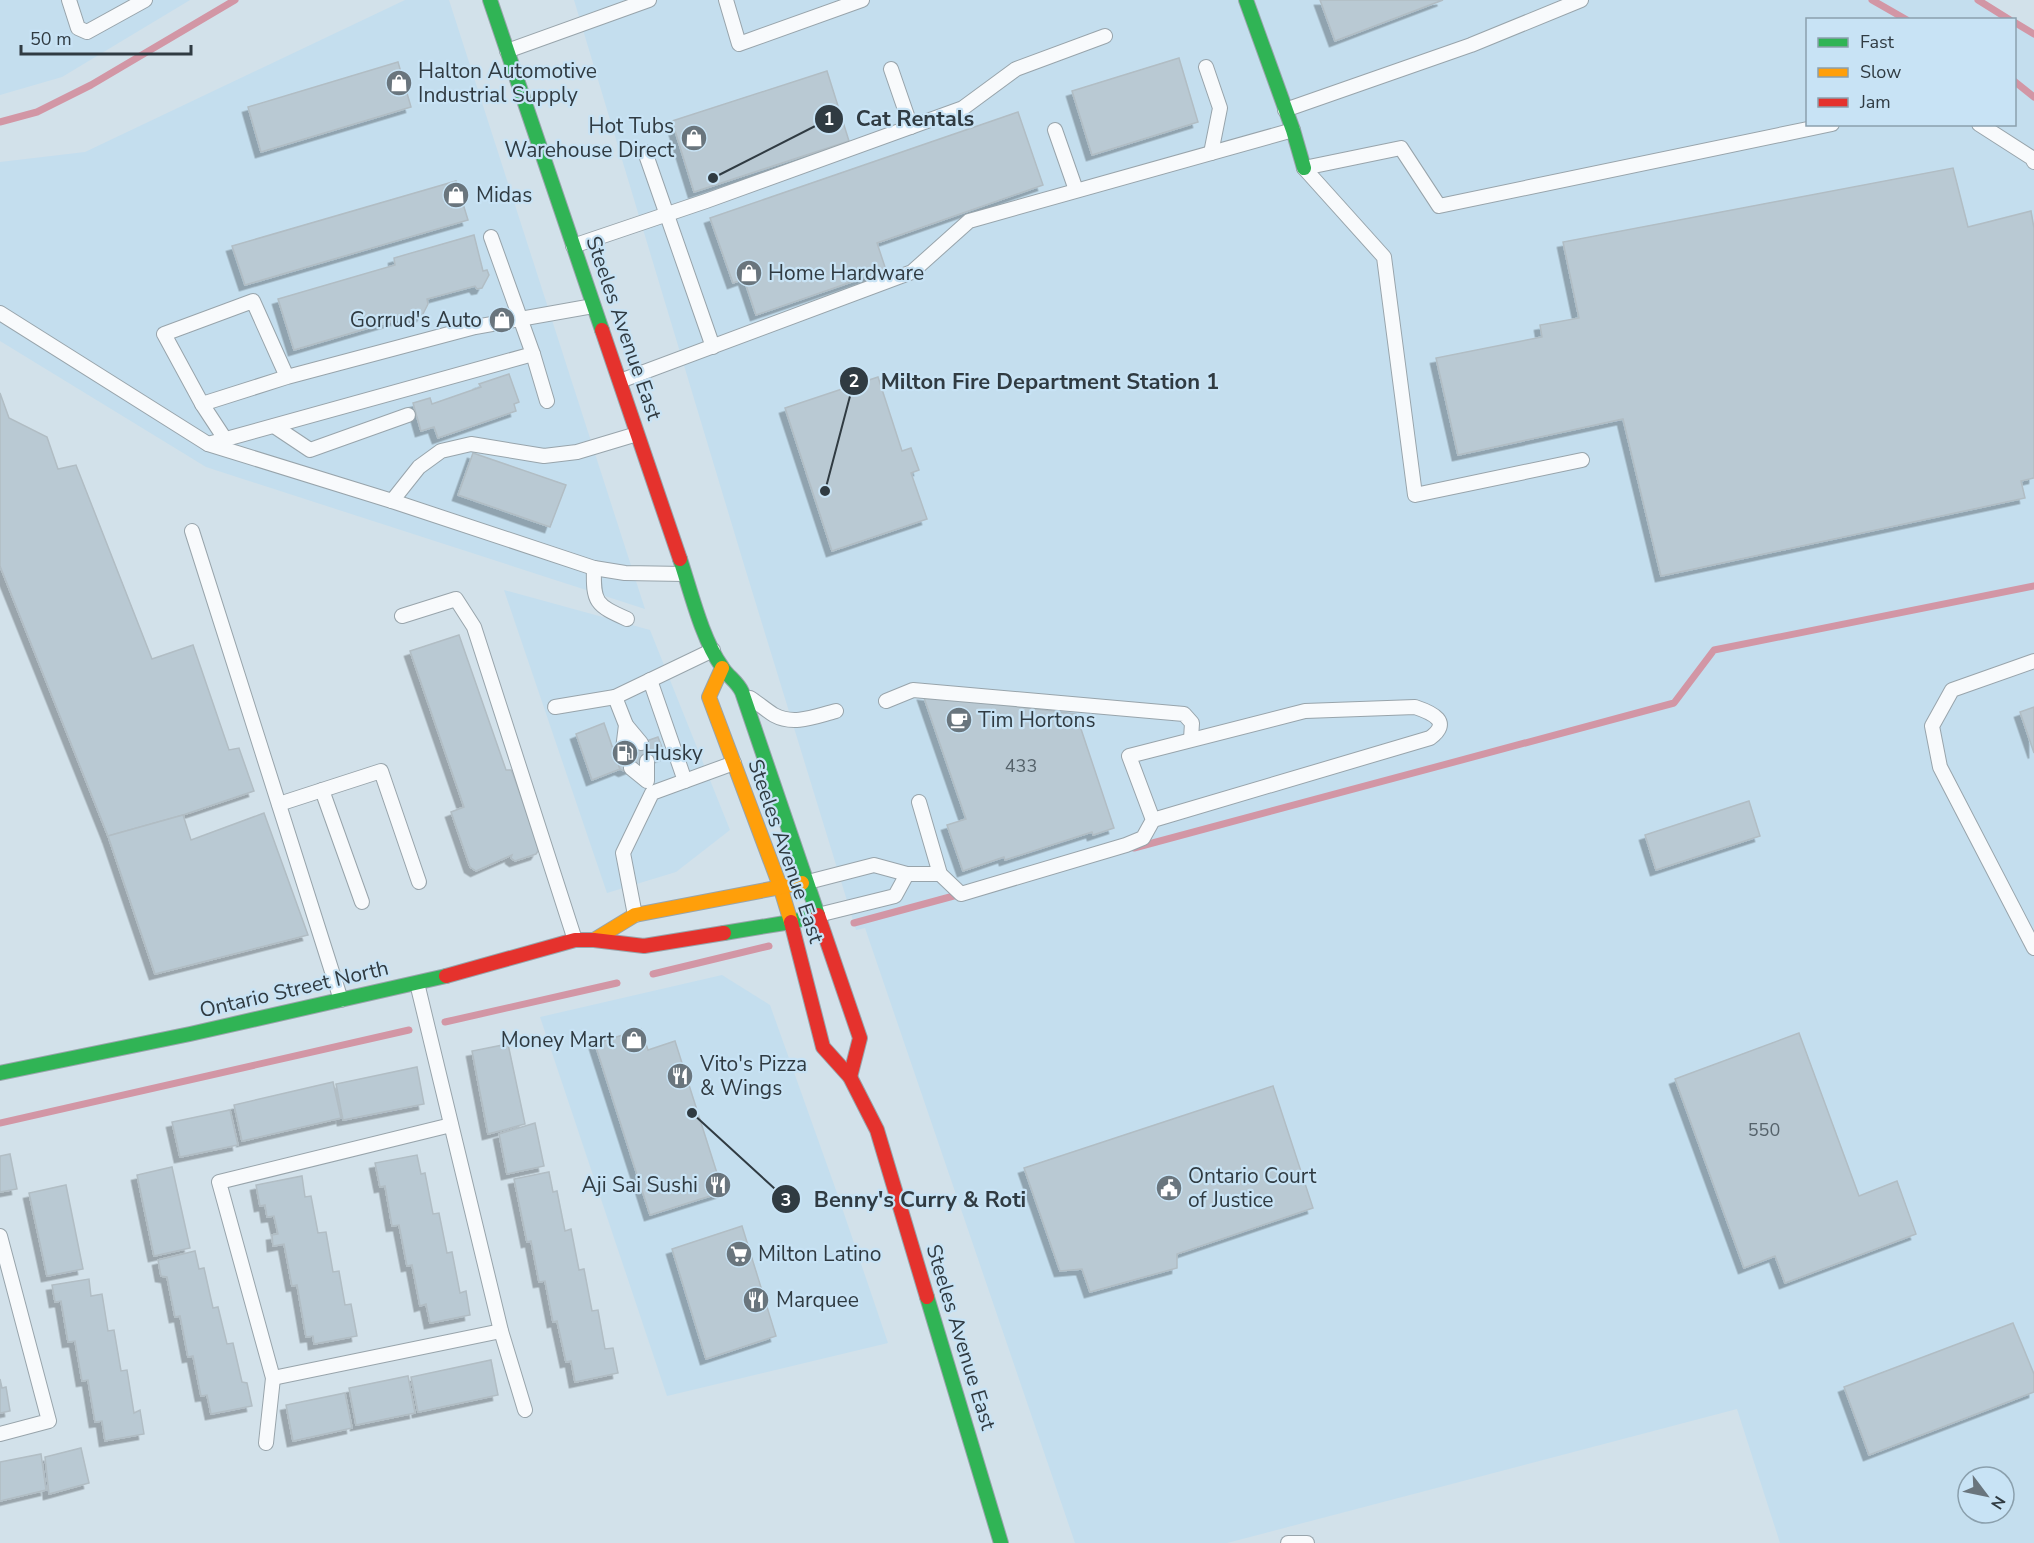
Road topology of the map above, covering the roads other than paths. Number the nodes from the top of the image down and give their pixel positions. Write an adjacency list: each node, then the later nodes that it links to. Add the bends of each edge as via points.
1 (69, 0): 2 (lane, via 78,28 87,33)
2 (145, 0)
3 (490, 0): 10 (main road, Steeles Avenue East)
4 (649, 0): 10 (lane)
5 (726, 0): 6 (lane, via 739,44)
6 (862, 0)
7 (1246, 0): 13 (main road)
8 (1581, 0): 13 (lane, via 1471,45)
9 (1105, 36): 16 (lane, via 1016,69 963,108)
10 (507, 51): 26 (main road, Steeles Avenue East)
11 (1206, 67): 20 (lane, via 1220,108)
12 (891, 69): 16 (lane)
13 (1285, 110): 18 (main road)
14 (1822, 126): 22 (lane, via 1439,206 1401,148)
15 (1982, 126): 21 (lane)
16 (911, 127): 24 (lane)
17 (1055, 130): 23 (lane)
18 (1293, 130): 20 (lane); 22 (main road)
19 (645, 152): 24 (lane)
20 (1211, 153): 23 (lane)
21 (2034, 162)
22 (1304, 168): 41 (lane, via 1384,257 1415,495)
23 (1076, 190): 30 (lane, via 969,221 912,272)
24 (665, 214): 26 (lane); 30 (lane)
25 (491, 237): 29 (lane)
26 (573, 246): 27 (main road, Steeles Avenue East)
27 (594, 306): 29 (lane); 33 (main road, Steeles Avenue East)
28 (0, 313): 40 (lane)
29 (520, 319): 31 (lane); 32 (lane, via 475,327)
30 (713, 347): 33 (lane)
31 (533, 354): 34 (lane); 37 (lane)
32 (287, 377): 35 (lane); 35 (lane, via 253,301 164,334)
33 (621, 381): 38 (main road, Steeles Avenue East)
34 (547, 401)
35 (202, 404): 39 (lane)
36 (408, 416): 37 (lane, via 310,450)
37 (274, 426): 39 (lane)
38 (637, 435): 42 (lane, via 577,452 544,456 471,444 441,451 419,467); 45 (main road, Steeles Avenue East)
39 (225, 439): 40 (lane)
40 (208, 444): 42 (lane)
41 (1582, 460)
42 (392, 501): 44 (lane)
43 (192, 531): 68 (lane)
44 (594, 568): 45 (lane); 47 (lane, via 593,592 598,601 605,609)
45 (685, 574): 48 (main road, Steeles Avenue East)
46 (402, 616): 79 (lane, via 456,599 474,627)
47 (627, 619)
48 (713, 650): 50 (main road, Steeles Avenue East); 51 (lane)
49 (2034, 661): 81 (lane, via 1952,690 1932,726 1940,767)
50 (722, 668): 52 (main road, Steeles Avenue East); 62 (main road, Steeles Avenue East, via 709,698)
51 (650, 680): 53 (lane); 64 (lane)
52 (742, 692): 56 (lane, via 787,720); 73 (main road, Steeles Avenue East)
53 (615, 696): 55 (lane); 57 (lane)
54 (886, 701): 58 (lane, via 913,690 1184,714 1191,723)
55 (555, 707)
56 (836, 711)
57 (626, 725): 59 (lane); 60 (lane)
58 (1191, 739): 69 (lane, via 1130,756); 69 (lane, via 1305,711 1415,707 1428,711 1440,726 1430,738)
59 (641, 743)
60 (623, 749)
61 (648, 761): 65 (lane)
62 (734, 763): 64 (lane); 74 (main road, Steeles Avenue East)
63 (631, 768): 65 (lane)
64 (685, 781): 65 (lane)
65 (650, 787): 76 (lane, via 623,853)
66 (322, 790): 68 (lane); 72 (lane, via 381,771); 75 (lane)
67 (919, 802): 71 (lane)
68 (279, 804): 83 (lane)
69 (1153, 820): 71 (lane, via 1143,838 1126,845 961,894)
70 (907, 874): 71 (lane); 73 (lane, via 874,865); 77 (lane, via 895,896)
71 (940, 874)
72 (419, 882)
73 (808, 882): 74 (main road); 77 (main road, Steeles Avenue East)
74 (780, 886): 76 (main road); 78 (main road, Steeles Avenue East)
75 (362, 902)
76 (635, 915): 80 (main road)
77 (818, 915): 78 (main road, Ontario Street North); 85 (main road, Steeles Avenue East, via 860,1038)
78 (790, 922): 80 (main road, Ontario Street North, via 644,946); 85 (main road, Steeles Avenue East, via 823,1047)
79 (574, 940): 80 (main road, Ontario Street North); 82 (main road, Ontario Street North)
80 (594, 940)
81 (2034, 948)
82 (417, 983): 83 (main road, Ontario Street North); 86 (lane)
83 (341, 1000): 84 (main road, Ontario Street North)
84 (0, 1073)
85 (850, 1077): 93 (main road, Steeles Avenue East, via 877,1130)
86 (451, 1125): 88 (lane); 89 (lane, via 219,1182)
87 (0, 1236): 91 (lane, via 49,1421)
88 (501, 1331): 89 (lane); 90 (lane)
89 (273, 1378): 92 (lane)
90 (525, 1410)
91 (0, 1434)
92 (266, 1443)
93 (1002, 1543)
94 (1288, 1543): 95 (lane)
95 (1307, 1543)

